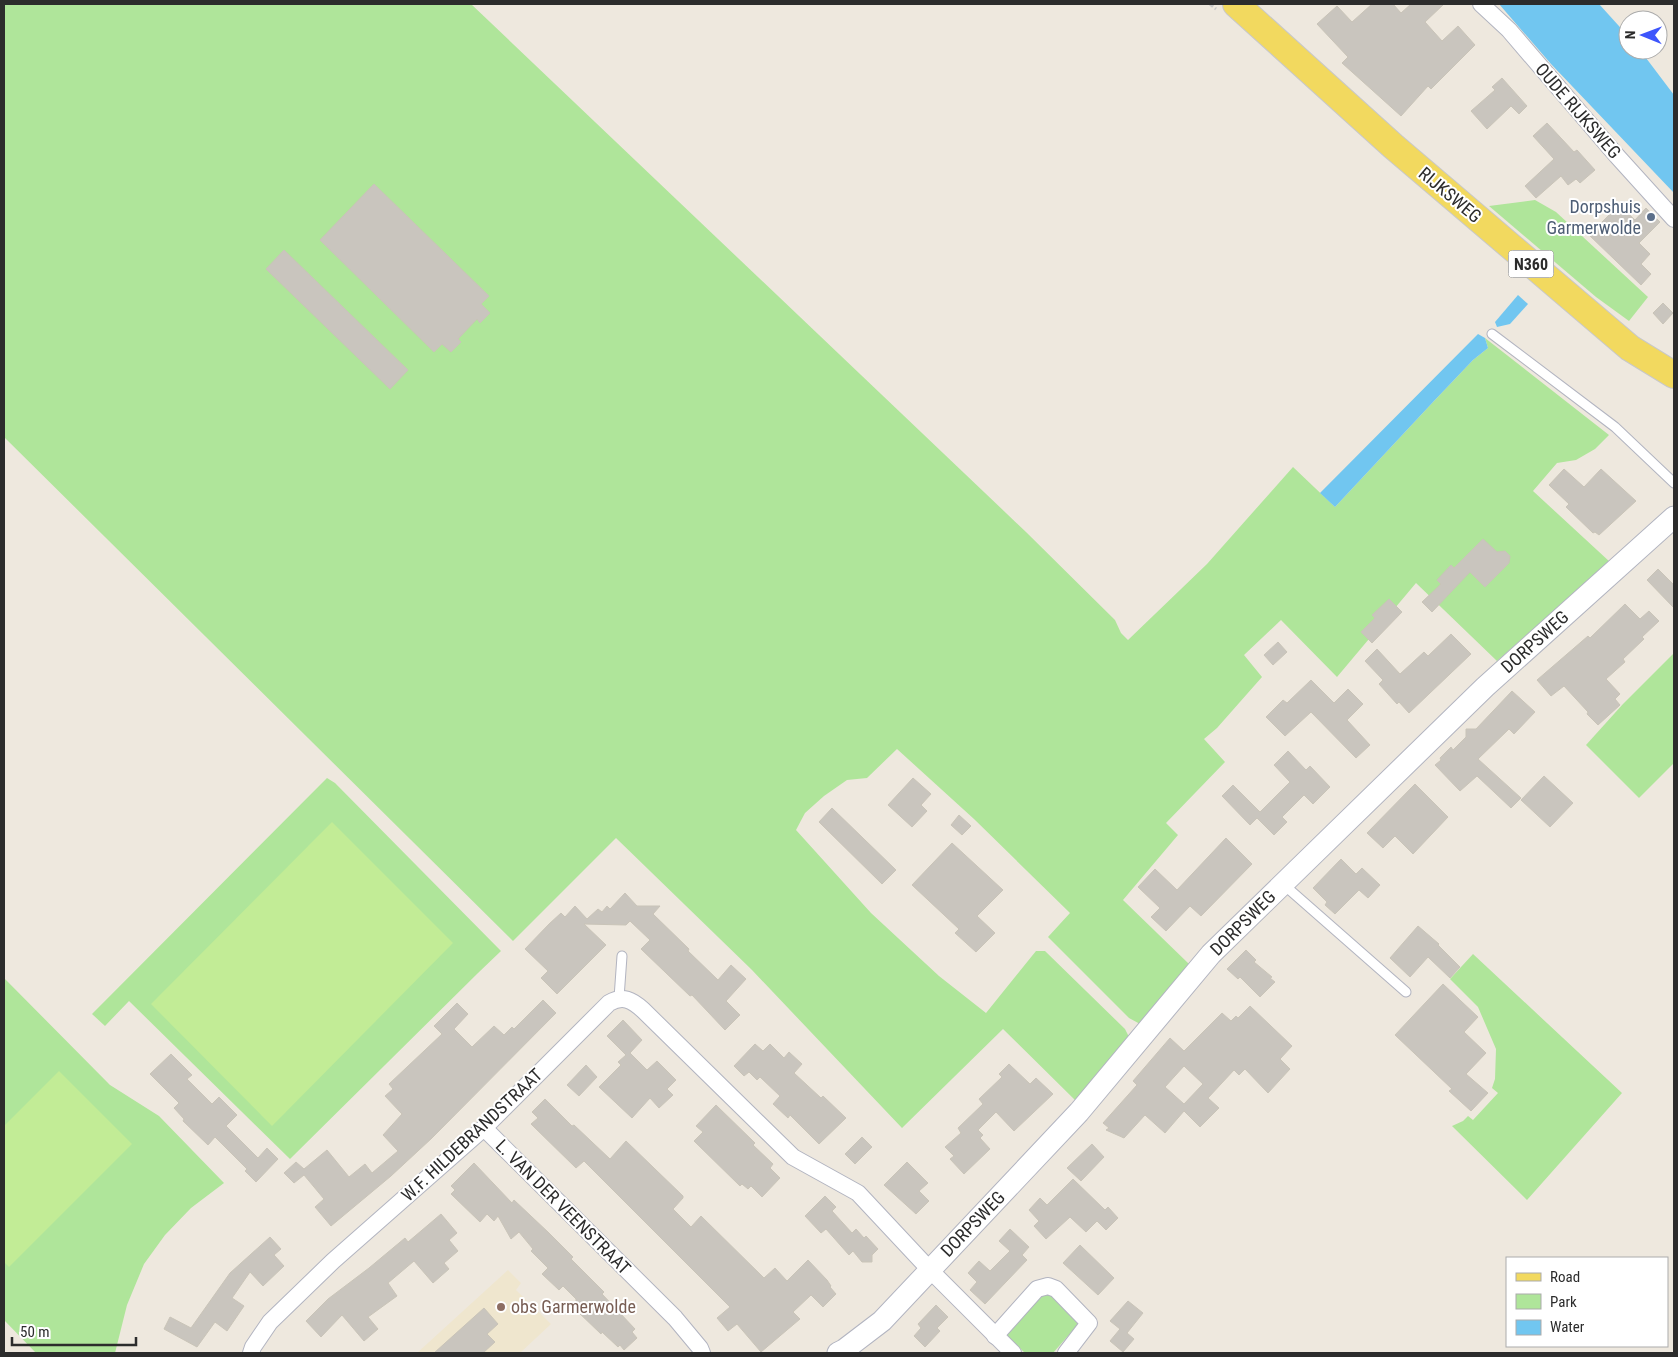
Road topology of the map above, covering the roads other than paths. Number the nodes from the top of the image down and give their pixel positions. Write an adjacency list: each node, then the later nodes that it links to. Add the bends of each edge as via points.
1 (1236, 4): 5 (main road, RIJKSWEG / N360, via 1393,146 1630,348)
2 (1481, 4): 3 (street, OUDE RIJKSWEG, via 1509,30)
3 (1674, 220)
4 (1492, 334): 6 (lane, via 1615,427)
5 (1674, 375)
6 (1674, 483)
7 (1674, 517): 8 (street, DORPSWEG, via 1485,687)
8 (1283, 884): 10 (lane); 13 (street, DORPSWEG, via 1211,954 1079,1112)
9 (622, 956): 11 (lane)
10 (1406, 992)
11 (619, 998): 12 (street, W.F. HILDEBRANDSTRAAT, via 605,1006); 13 (street, via 634,1002 793,1157 858,1193)
12 (484, 1128): 15 (street, W.F. HILDEBRANDSTRAAT, via 333,1261 270,1322); 16 (street, L. VAN DER VEENSTRAAT, via 675,1318)
13 (930, 1270): 14 (street); 17 (street, DORPSWEG, via 882,1321)
14 (995, 1336): 18 (street); 19 (street, via 1037,1289 1048,1286 1056,1289 1089,1322)
15 (251, 1353)
16 (702, 1353)
17 (838, 1353)
18 (1013, 1353)
19 (1066, 1353)

